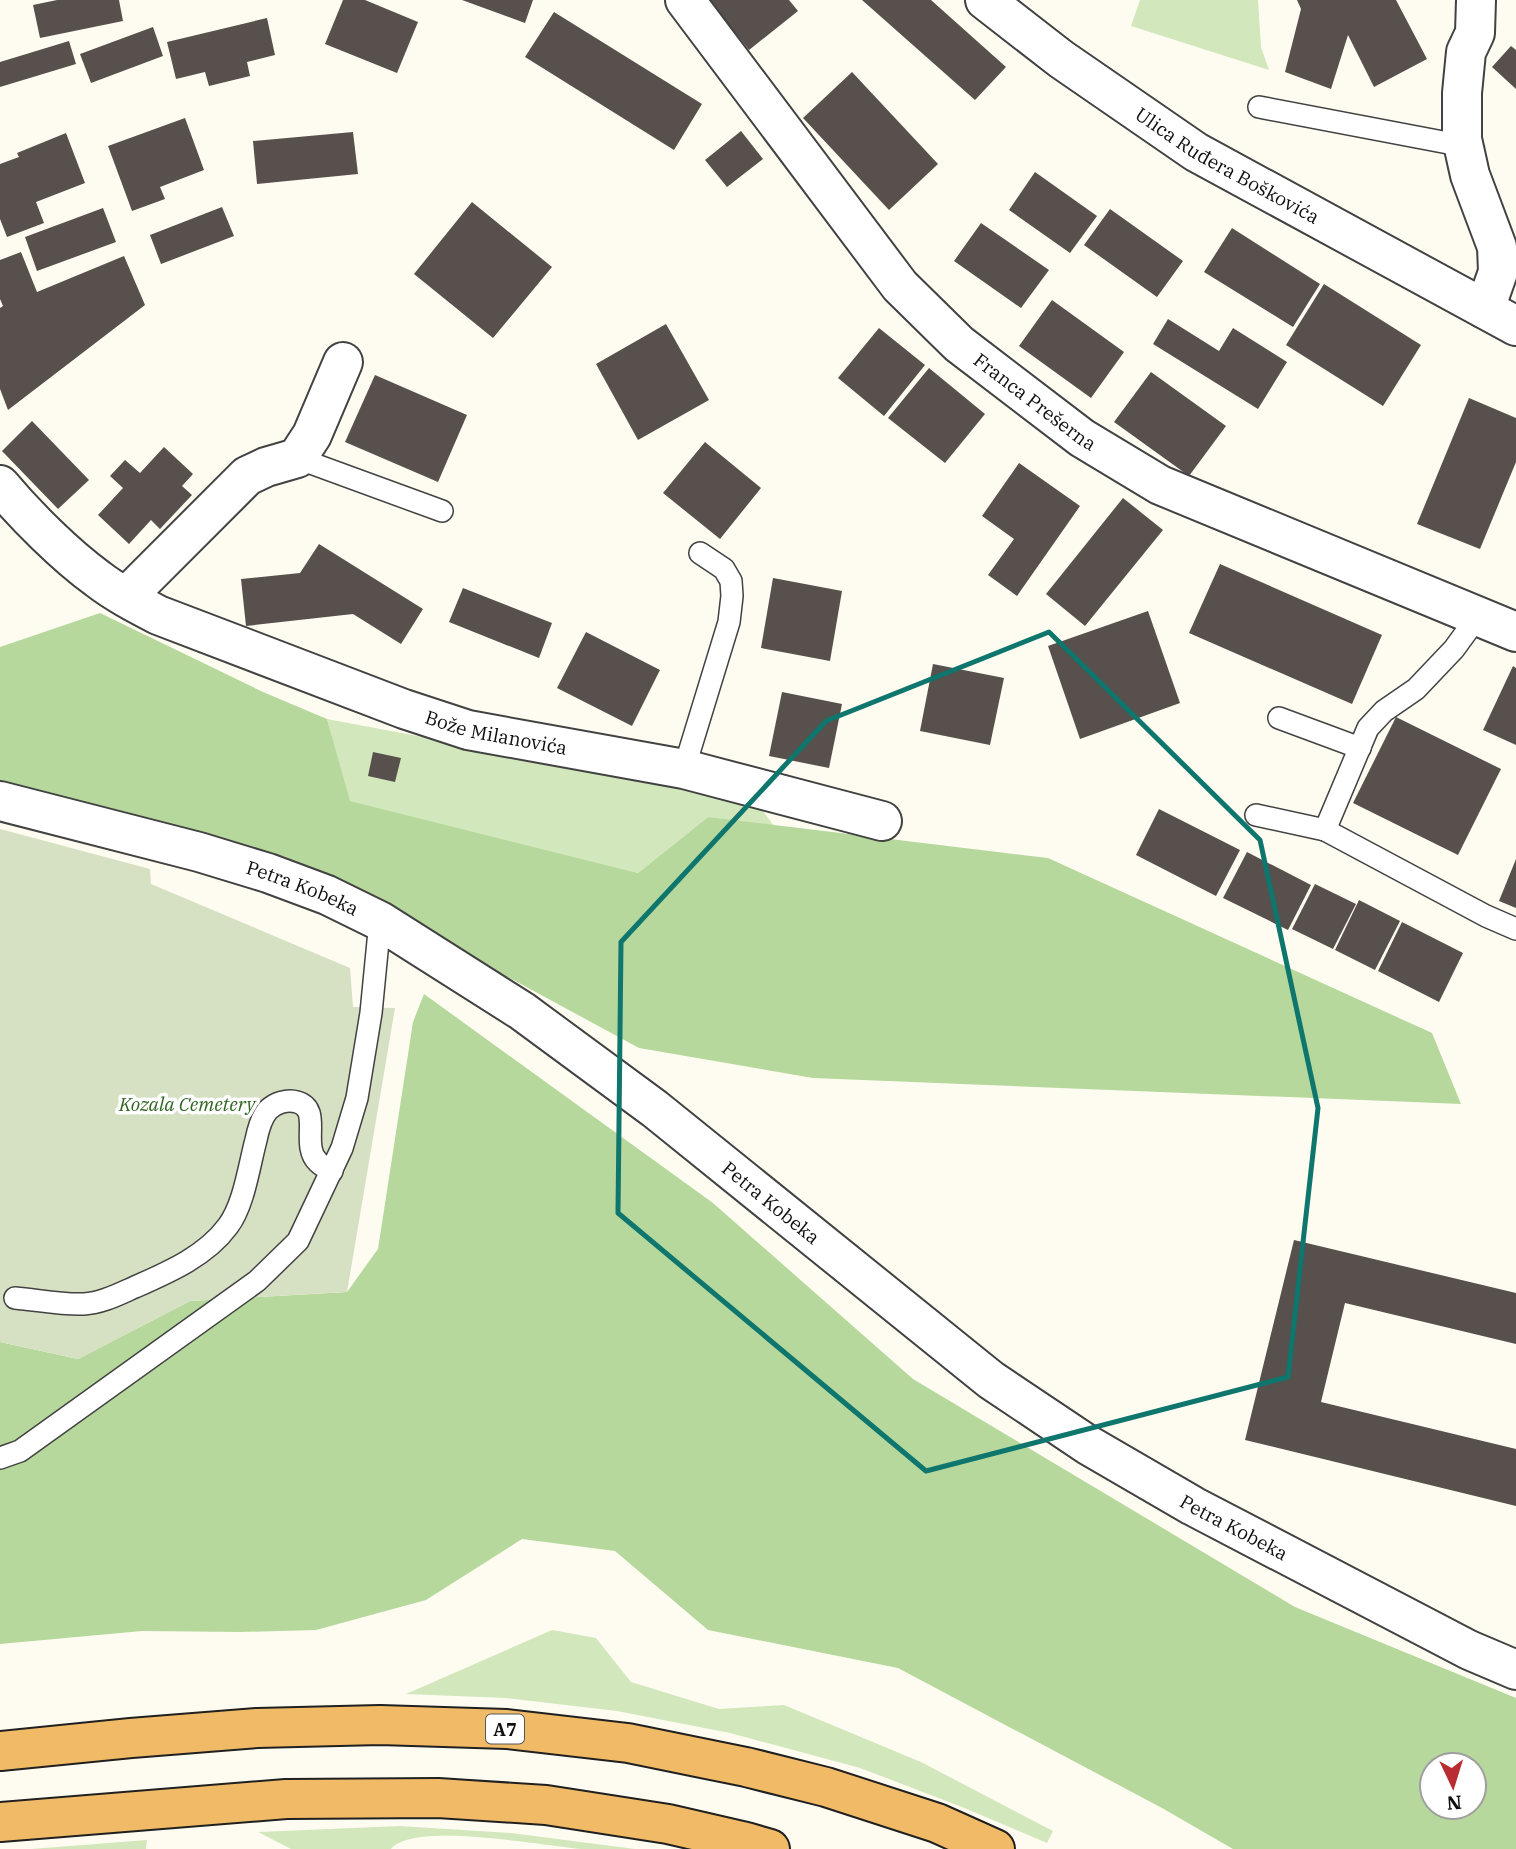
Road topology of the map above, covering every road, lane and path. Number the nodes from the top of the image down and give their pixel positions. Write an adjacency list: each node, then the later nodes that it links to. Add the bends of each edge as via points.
1 (685, 0): 13 (street, Franca Prešerna, via 900,286 959,344 1082,439 1160,485)
2 (985, 0): 6 (street, Ulica Ruđera Boškovića, via 1060,59 1196,152)
3 (1476, 0): 5 (street, Ulica Ruđera Boškovića, via 1475,33 1465,52)
4 (1259, 107): 5 (lane)
5 (1464, 146): 6 (street, Ulica Ruđera Boškovića, via 1497,247)
6 (1501, 317)
7 (343, 362): 8 (street, via 312,435)
8 (297, 458): 10 (lane); 12 (street, via 247,476)
9 (0, 485): 12 (street, Bože Milanovića, via 58,544)
10 (442, 511)
11 (701, 553): 17 (lane, via 724,569 732,596 729,622)
12 (126, 597): 17 (street, Bože Milanovića, via 158,615 468,730)
13 (1478, 616): 14 (street, Franca Prešerna); 16 (lane, via 1416,689 1367,728)
14 (1516, 632)
15 (1279, 718): 16 (lane)
16 (1360, 748): 21 (lane)
17 (684, 769): 20 (street, Bože Milanovića)
18 (0, 801): 22 (street, Petra Kobeka, via 257,869 327,895)
19 (1256, 815): 21 (lane)
20 (881, 821)
21 (1325, 830): 23 (lane)
22 (380, 922): 24 (lane, via 357,1098); 27 (street, Petra Kobeka, via 522,1011 644,1101 991,1380 1077,1437 1193,1506)
23 (1516, 929)
24 (332, 1171): 25 (lane, via 313,1155 308,1108 297,1102 280,1102 260,1123 238,1208 229,1226 209,1247 173,1270 86,1304); 26 (lane, via 298,1241 257,1281 20,1451)
25 (15, 1298)
26 (0, 1458)
27 (1516, 1670)
28 (0, 1751): 31 (highway, A7, via 257,1728 507,1729 628,1743 746,1766 937,1823)
29 (0, 1822): 30 (highway, via 286,1799 438,1798 546,1805 668,1824)
30 (770, 1849)
31 (995, 1849)

